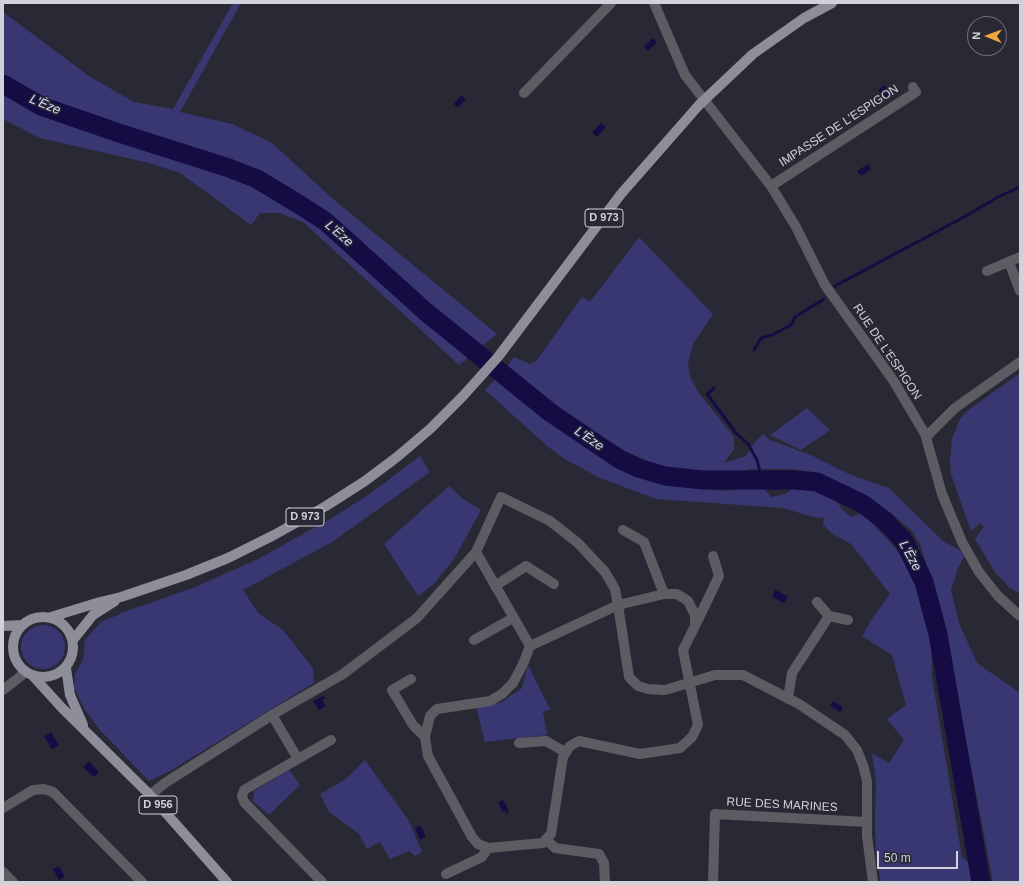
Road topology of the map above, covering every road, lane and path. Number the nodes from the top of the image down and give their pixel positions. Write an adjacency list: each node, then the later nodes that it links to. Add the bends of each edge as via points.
1 (611, 3): 5 (street)
2 (654, 3): 6 (street, RUE DE L'ESPIGON, via 685,75)
3 (832, 3): 19 (main road, D 973, via 804,18 753,54 699,105 621,194 521,329 463,396 397,457 326,506 274,535 228,558)
4 (913, 87): 6 (street, IMPASSE DE L'ESPIGON, via 916,92)
5 (524, 93)
6 (771, 186): 12 (street, RUE DE L'ESPIGON, via 796,227 825,285 893,380)
7 (1020, 257): 8 (street)
8 (1009, 262): 9 (street); 10 (street)
9 (987, 271)
10 (1020, 291)
11 (1020, 362): 12 (street, via 955,408)
12 (927, 436): 23 (street, RUE DE L'ESPIGON, via 942,494 962,542 979,572 998,596)
13 (624, 530): 18 (street, via 644,542)
14 (476, 552): 17 (street); 21 (street, via 501,497 550,520 578,543 605,572 614,589); 41 (street, via 416,618 343,674)
15 (713, 556): 29 (street, via 719,576)
16 (554, 584): 17 (street, via 526,566)
17 (495, 586): 25 (street)
18 (664, 594): 21 (street); 29 (street, via 677,594 688,601 695,615)
19 (121, 597): 24 (main road, D 973); 30 (main road, D 973, via 92,615)
20 (817, 602): 22 (street)
21 (618, 605): 32 (street); 38 (street, via 629,677 638,686 648,689 665,690)
22 (829, 616): 26 (street); 40 (street, via 792,673)
23 (1020, 616)
24 (51, 617): 27 (main road, via 36,617); 30 (main road, via 65,626)
25 (513, 618): 31 (street); 32 (street)
26 (848, 620)
27 (22, 625): 28 (main road); 34 (main road, via 16,633)
28 (3, 626)
29 (695, 626): 38 (street, via 683,650)
30 (73, 640): 35 (main road, via 73,655)
31 (474, 640)
32 (530, 646): 43 (street, via 513,683 502,694 490,701 437,709 430,716)
33 (3, 649): 34 (main road)
34 (13, 654): 36 (main road, via 20,667)
35 (66, 668): 36 (main road, via 51,677); 42 (main road, D 956, via 70,695)
36 (30, 674): 39 (street); 42 (main road, D 956)
37 (411, 679): 43 (street, via 392,690 413,725)
38 (689, 683): 40 (street, via 715,675 743,675); 46 (street, via 698,725 692,737 680,748 640,754 580,741)
39 (3, 690)
40 (788, 699): 50 (street, via 845,735 857,750 867,781)
41 (272, 715): 47 (street); 48 (street, via 165,783)
42 (86, 732): 48 (main road, D 956)
43 (425, 737): 52 (street, via 428,756 472,837 478,844)
44 (331, 740): 47 (street)
45 (519, 743): 46 (street, via 546,741)
46 (565, 752): 51 (street, via 551,834)
47 (298, 759): 58 (street, via 244,790 242,796 244,802)
48 (150, 796): 57 (main road, D 956)
49 (3, 808): 56 (street, via 33,790 44,789 53,792)
50 (867, 822): 60 (street, RUE DES MARINES, via 715,814); 61 (street)
51 (546, 839): 52 (street, via 543,843); 59 (street, via 555,848 599,854 604,863)
52 (488, 848): 54 (street, via 482,857)
53 (3, 872): 55 (street)
54 (446, 874)
55 (13, 882)
56 (142, 882)
57 (226, 882)
58 (322, 882)
59 (605, 882)
60 (713, 882)
61 (873, 882)

